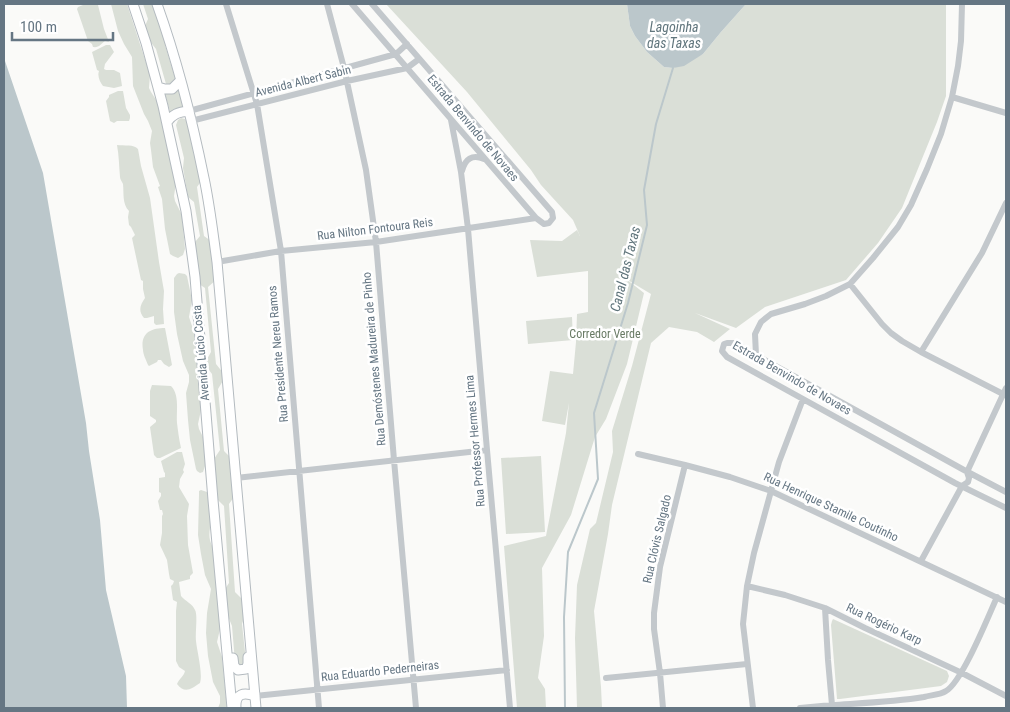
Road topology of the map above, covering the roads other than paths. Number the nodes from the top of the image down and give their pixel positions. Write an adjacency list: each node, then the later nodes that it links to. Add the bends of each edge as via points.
1 (132, 4): 15 (main road, Avenida Lúcio Costa)
2 (157, 4): 13 (main road, Avenida Lúcio Costa)
3 (226, 4): 16 (street, Rua Presidente Nereu Ramos)
4 (352, 4): 9 (street, Estrada Benvindo de Novaes)
5 (372, 4): 8 (street, Estrada Benvindo de Novaes)
6 (962, 4): 17 (street, via 961,41)
7 (328, 6): 11 (street, Rua Demóstenes Madureira de Pinho)
8 (407, 44): 9 (street, Avenida Albert Sabin); 10 (street, Estrada Benvindo de Novaes)
9 (396, 54): 11 (street, Avenida Albert Sabin); 12 (street, Estrada Benvindo de Novaes)
10 (419, 59): 12 (street, Avenida Albert Sabin); 27 (street, Estrada Benvindo de Novaes, via 553,215 552,221 546,224)
11 (344, 68): 14 (street, Rua Demóstenes Madureira de Pinho); 16 (street, Avenida Albert Sabin)
12 (407, 68): 14 (street, Avenida Albert Sabin); 21 (street, Estrada Benvindo de Novaes)
13 (180, 81): 15 (main road, via 172,89); 19 (main road, Avenida Lúcio Costa)
14 (347, 81): 18 (street, Avenida Albert Sabin); 29 (street, Rua Demóstenes Madureira de Pinho, via 366,170)
15 (158, 87): 23 (main road, Avenida Lúcio Costa)
16 (254, 92): 18 (street, Rua Presidente Nereu Ramos); 19 (street, Avenida Albert Sabin)
17 (952, 97): 20 (street); 32 (street, via 928,169 911,205 898,227)
18 (257, 104): 22 (street, Avenida Albert Sabin); 30 (street, Rua Presidente Nereu Ramos)
19 (189, 111): 22 (main road, Avenida Lúcio Costa); 23 (main road, via 177,113)
20 (1006, 113)
21 (452, 120): 24 (street, Estrada Benvindo de Novaes); 25 (street, Rua Professor Hermes Lima)
22 (191, 121): 31 (main road, Avenida Lúcio Costa, via 204,178)
23 (167, 122): 53 (main road, Avenida Lúcio Costa, via 192,251)
24 (484, 159): 25 (street, via 469,158); 27 (street, Estrada Benvindo de Novaes)
25 (461, 172): 28 (street, Rua Professor Hermes Lima)
26 (1006, 203): 33 (street, via 982,253)
27 (536, 218): 28 (street, Rua Nilton Fontoura Reis)
28 (468, 229): 29 (street, Rua Nilton Fontoura Reis); 37 (street, Rua Professor Hermes Lima)
29 (376, 242): 30 (street, Rua Nilton Fontoura Reis); 39 (street, Rua Demóstenes Madureira de Pinho)
30 (280, 251): 31 (street, Rua Nilton Fontoura Reis); 41 (street, Rua Presidente Nereu Ramos)
31 (216, 262): 43 (main road, Avenida Lúcio Costa)
32 (850, 284): 33 (street, via 886,329); 34 (street, via 826,296 771,314 755,334)
33 (921, 352): 35 (street)
34 (756, 355): 36 (street, Estrada Benvindo de Novaes, via 731,342 724,344 722,350 727,357); 42 (street, Estrada Benvindo de Novaes)
35 (1005, 393): 42 (street)
36 (803, 399): 42 (street, Estrada Benvindo de Novaes); 44 (street)
37 (487, 450): 39 (street); 55 (street, Rua Professor Hermes Lima)
38 (638, 454): 40 (street, Rua Henrique Stamile Coutinho)
39 (394, 460): 41 (street); 59 (street, Rua Demóstenes Madureira de Pinho)
40 (685, 465): 44 (street, Rua Henrique Stamile Coutinho); 56 (street, Rua Clóvis Salgado, via 657,584 654,629)
41 (300, 472): 43 (street); 60 (street, Rua Presidente Nereu Ramos)
42 (960, 477): 45 (street, Estrada Benvindo de Novaes); 46 (street, Estrada Benvindo de Novaes); 47 (street)
43 (236, 478): 52 (main road, Avenida Lúcio Costa)
44 (771, 491): 47 (street, Rua Henrique Stamile Coutinho); 48 (street)
45 (1006, 492)
46 (1006, 508)
47 (921, 562): 49 (street, Rua Henrique Stamile Coutinho)
48 (747, 586): 51 (street, Rua Rogério Karp); 54 (street, via 743,624)
49 (997, 597): 50 (street, Rua Henrique Stamile Coutinho); 57 (street)
50 (1006, 602)
51 (825, 608): 57 (street, Rua Rogério Karp); 63 (street)
52 (250, 639): 53 (main road, via 248,664 238,670); 61 (main road, Avenida Lúcio Costa)
53 (227, 641): 64 (main road, Avenida Lúcio Costa)
54 (748, 664): 56 (street); 70 (street)
55 (507, 670): 59 (street, Rua Eduardo Pederneiras); 68 (street, Rua Professor Hermes Lima)
56 (660, 673): 58 (street); 69 (street, Rua Clóvis Salgado)
57 (962, 673): 62 (street, Rua Rogério Karp); 63 (street, via 947,691 940,694)
58 (606, 678)
59 (413, 679): 60 (street, Rua Eduardo Pederneiras); 67 (street, Rua Demóstenes Madureira de Pinho)
60 (317, 689): 61 (street, Rua Eduardo Pederneiras); 66 (street, Rua Presidente Nereu Ramos)
61 (255, 696): 64 (main road, via 242,694); 65 (main road, Avenida Lúcio Costa)
62 (1006, 696)
63 (832, 705): 71 (street)
64 (234, 708)
65 (256, 708)
66 (319, 708)
67 (416, 708)
68 (510, 708)
69 (663, 708)
70 (753, 708)
71 (800, 708)

